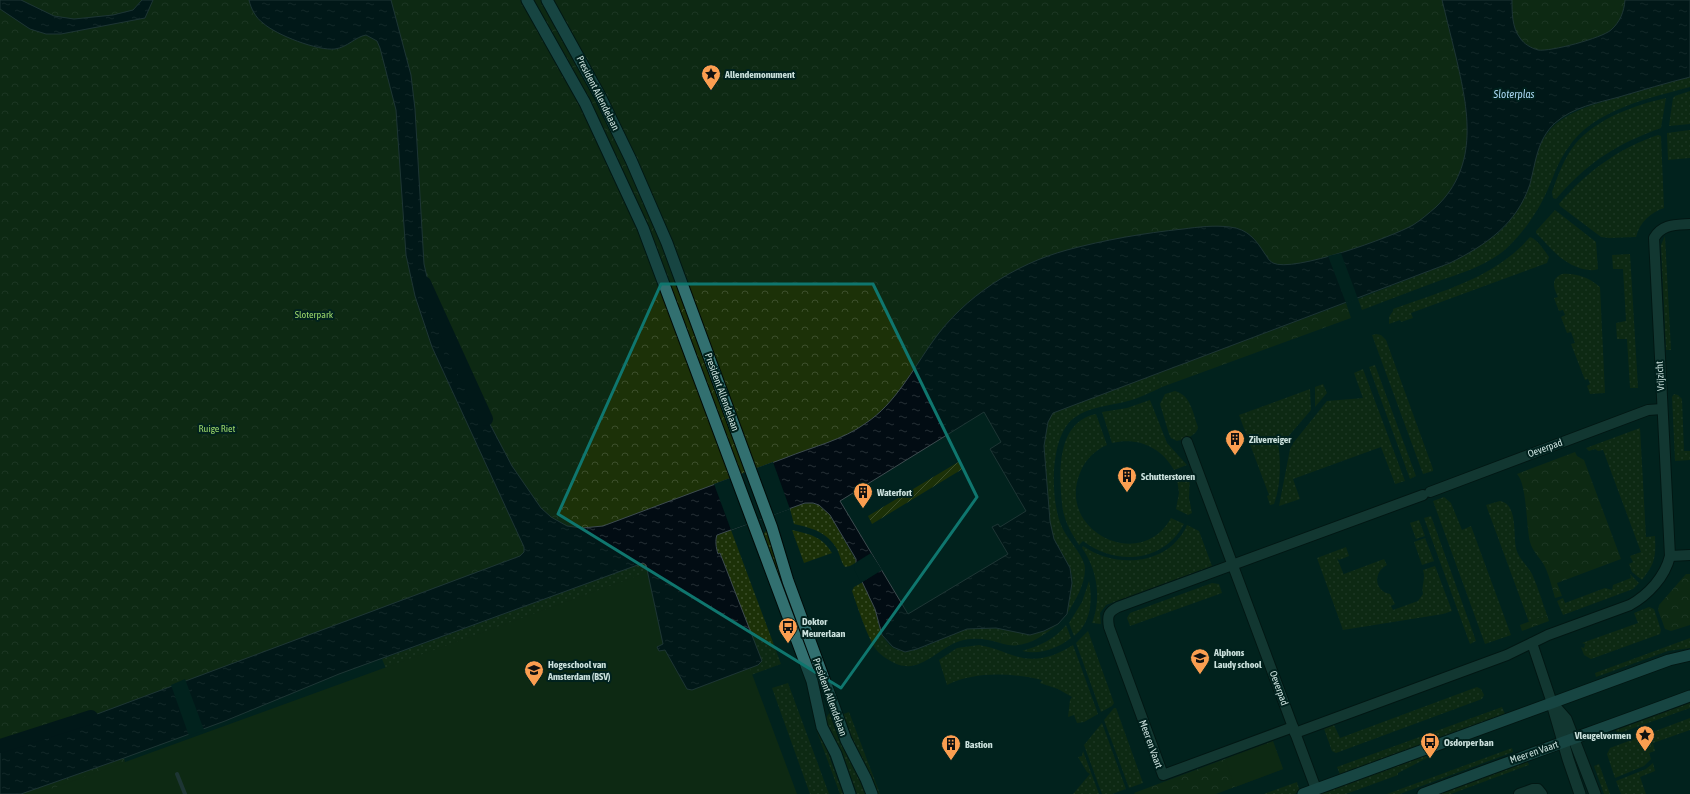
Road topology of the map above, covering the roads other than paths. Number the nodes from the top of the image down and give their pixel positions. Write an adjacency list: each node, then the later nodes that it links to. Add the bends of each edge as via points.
1 (527, 0): 19 (main road, President Allendelaan, via 585,103 643,228 812,681 822,727 836,754)
2 (547, 0): 20 (main road, President Allendelaan, via 600,96 652,207 768,516 788,580 846,740)
3 (1690, 224): 4 (street, Vrijzicht, via 1662,228 1654,238)
4 (1662, 409): 7 (street, Vrijzicht); 8 (street, Oeverpad, via 1648,410)
5 (1188, 442): 8 (street, Oeverpad)
6 (1690, 555): 7 (street)
7 (1670, 556): 10 (street, Meer en Vaart, via 1663,574 1641,599)
8 (1234, 564): 9 (street, Oeverpad, via 1110,611); 14 (street, Oeverpad)
9 (1109, 627): 14 (street, Meer en Vaart, via 1163,775)
10 (1532, 643): 13 (street); 14 (street, Meer en Vaart, via 1507,655)
11 (1690, 655): 13 (main road, via 1669,660)
12 (1690, 696): 15 (main road, Meer en Vaart)
13 (1552, 703): 15 (street, via 1566,719); 16 (street); 17 (main road)
14 (1294, 730): 17 (street, Oeverpad)
15 (1574, 738): 16 (main road, Meer en Vaart); 25 (street)
16 (1563, 742): 22 (main road, Meer en Vaart); 24 (street)
17 (1316, 789): 21 (main road)
18 (1540, 791): 23 (street, via 1532,789)
19 (850, 794)
20 (872, 794)
21 (1304, 794)
22 (1423, 794)
23 (1519, 794)
24 (1580, 794)
25 (1596, 794)

